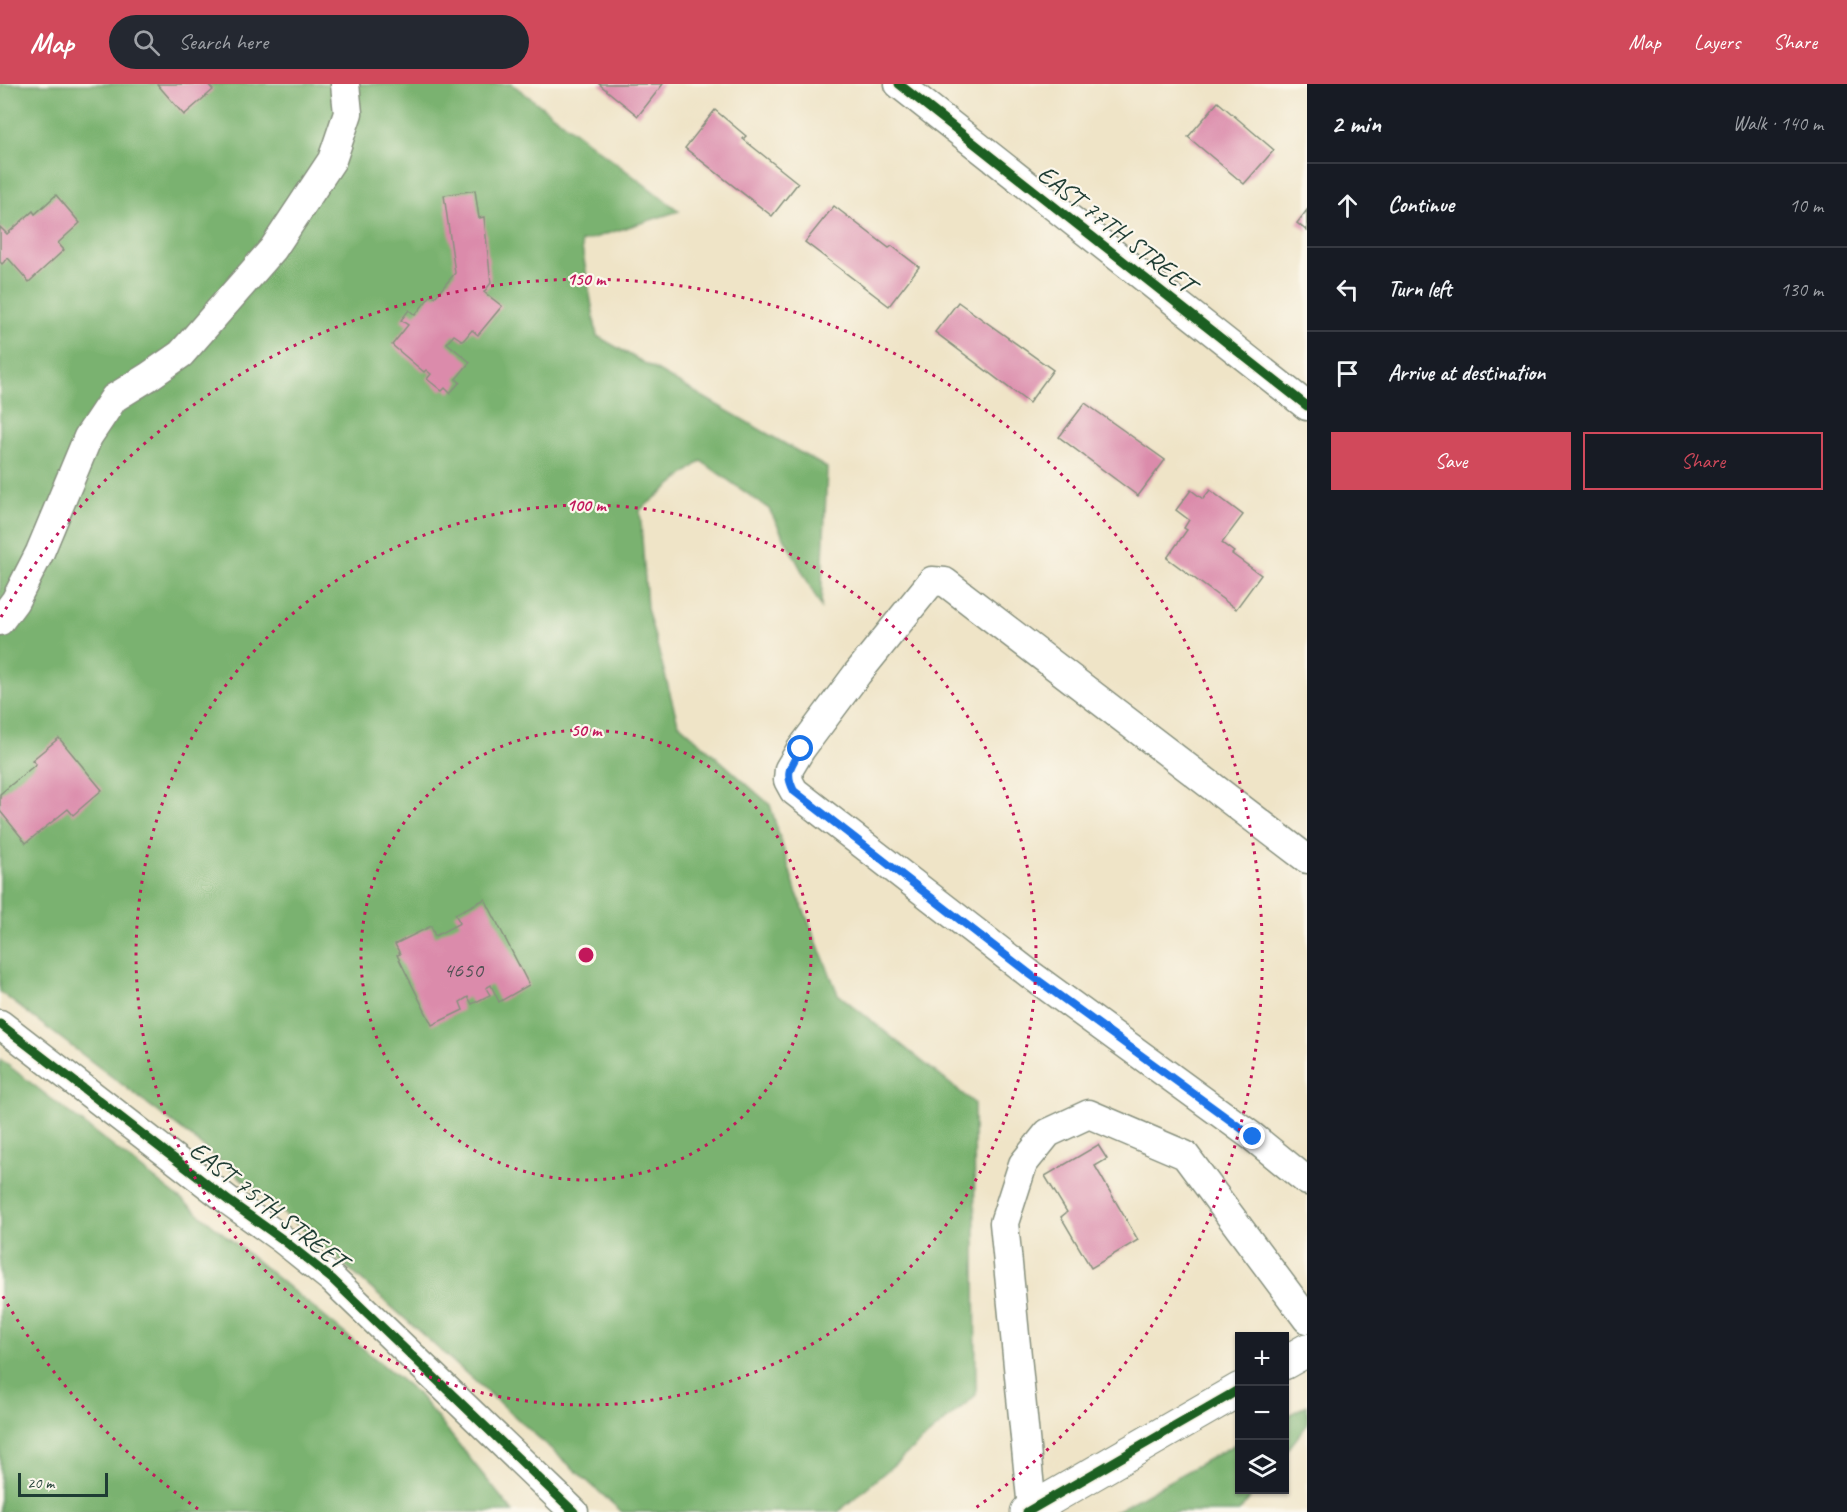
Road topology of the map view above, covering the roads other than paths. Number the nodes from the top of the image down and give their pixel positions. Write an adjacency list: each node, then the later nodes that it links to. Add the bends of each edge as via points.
1 (345, 84): 4 (street, via 348,113 332,160 273,249 181,354 114,398 88,437 40,552)
2 (899, 84): 3 (street, EAST 77TH STREET)
3 (1307, 406)
4 (0, 621)
5 (1307, 859): 7 (street, via 945,582 932,581 857,674 789,769 788,780 794,791 1031,975)
6 (0, 1024): 13 (street, EAST 75TH STREET, via 332,1279)
7 (1307, 1181)
8 (1307, 1319): 12 (street, via 1185,1155 1089,1114 1048,1133 1023,1164 1004,1223)
9 (1307, 1350): 10 (main road)
10 (1289, 1360)
11 (1235, 1391): 12 (main road)
12 (1030, 1511)
13 (574, 1512)

